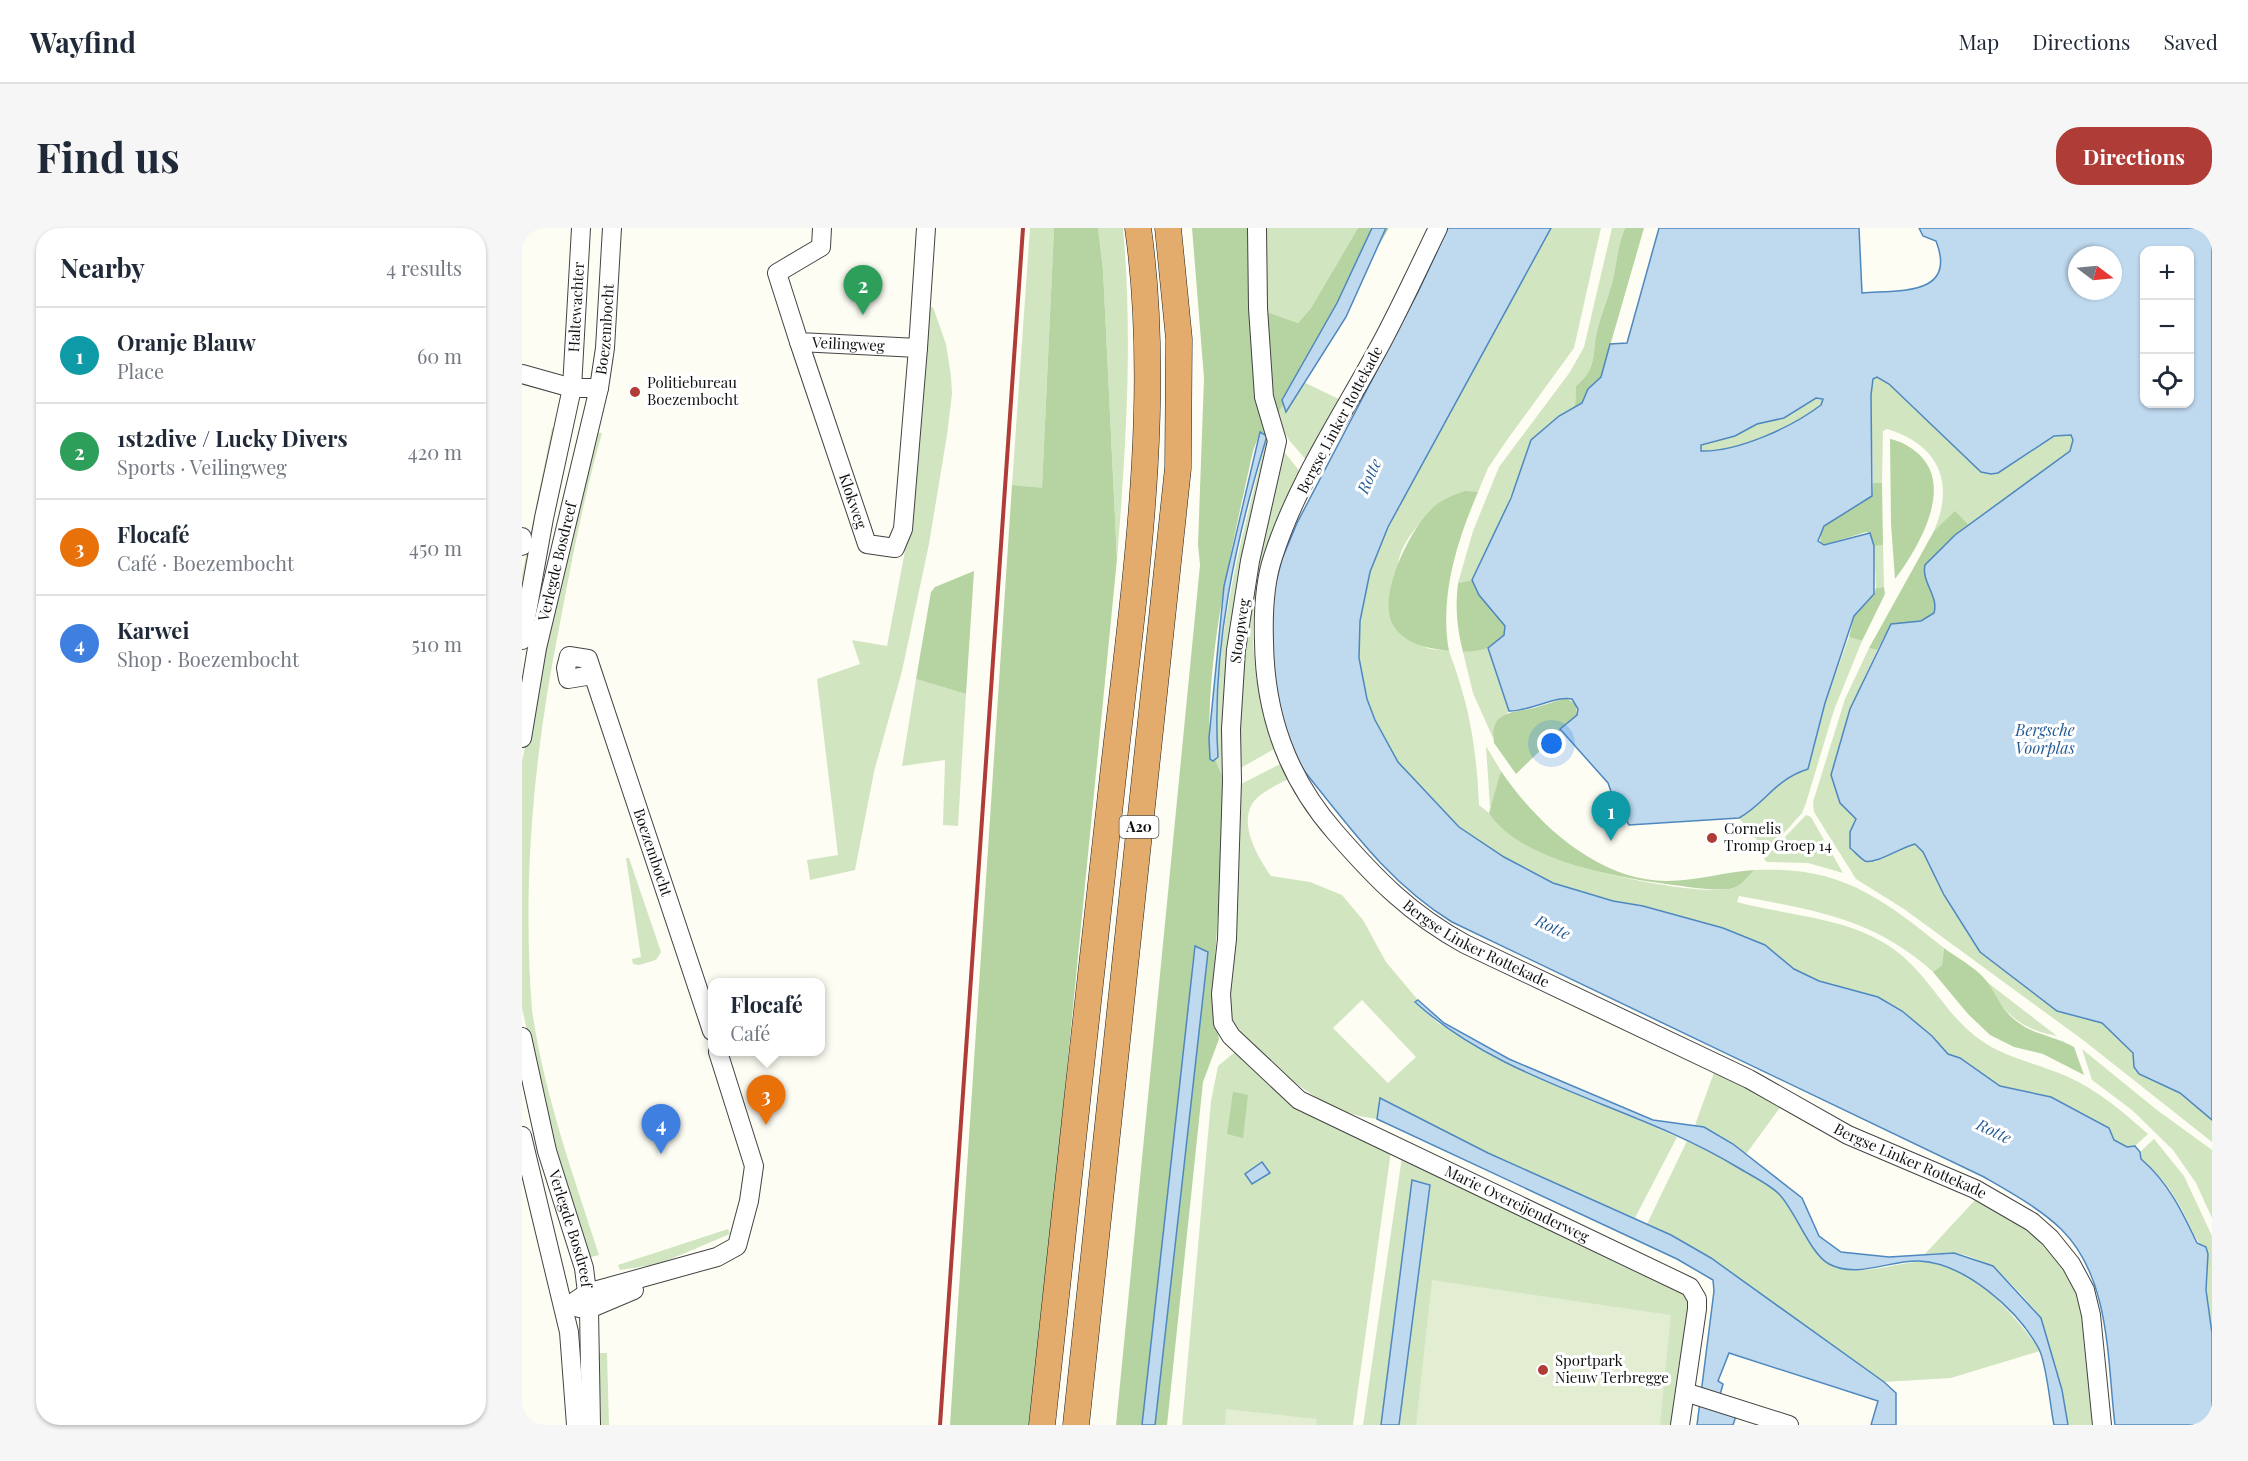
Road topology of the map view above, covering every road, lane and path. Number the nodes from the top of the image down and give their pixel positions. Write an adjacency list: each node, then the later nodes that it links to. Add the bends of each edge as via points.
1 (581, 228): 12 (street, Haltewachter)
2 (612, 228): 13 (street, Boezembocht)
3 (822, 228): 9 (street, Veilingweg, via 821,247 777,273)
4 (926, 228): 10 (street)
5 (1138, 228): 28 (highway, A20, via 1148,365 1144,472)
6 (1168, 228): 29 (highway, A20, via 1179,339 1178,468)
7 (1257, 228): 18 (street, Stoopweg, via 1264,397 1277,441 1250,561 1234,670 1227,939 1220,1011)
8 (1438, 228): 31 (street, Bergse Linker Rottekade, via 1384,338 1309,472 1267,581 1264,675 1272,722 1302,789 1377,880 1430,925 1749,1080 1848,1135 1975,1190 2032,1222 2072,1264 2085,1290)
9 (799, 342): 10 (street, Veilingweg); 10 (street, Klokweg, via 867,544 895,548 903,529)
10 (918, 348)
11 (522, 374): 12 (street, Boezembocht)
12 (572, 388): 13 (street, Boezembocht); 14 (street, Verlegde Bosdreef)
13 (599, 388): 16 (street, Verlegde Bosdreef, via 537,648)
14 (522, 640)
15 (593, 675): 17 (street, Boezembocht)
16 (522, 738)
17 (708, 1019)
18 (1231, 1036): 24 (street, Marie Overeijenderweg, via 1299,1100 1690,1287 1697,1299)
19 (522, 1037): 22 (street, Verlegde Bosdreef, via 547,1151 584,1268)
20 (719, 1056): 22 (street, via 754,1166 737,1246 717,1257)
21 (522, 1136): 23 (street, Verlegde Bosdreef)
22 (588, 1301): 23 (street); 27 (street, Verlegde Bosdreef)
23 (565, 1308): 26 (street, Verlegde Bosdreef)
24 (1691, 1394): 25 (street); 30 (street, Marie Overeijenderweg)
25 (1785, 1424)
26 (576, 1425)
27 (591, 1425)
28 (1042, 1425)
29 (1076, 1425)
30 (1680, 1425)
31 (2102, 1425)

